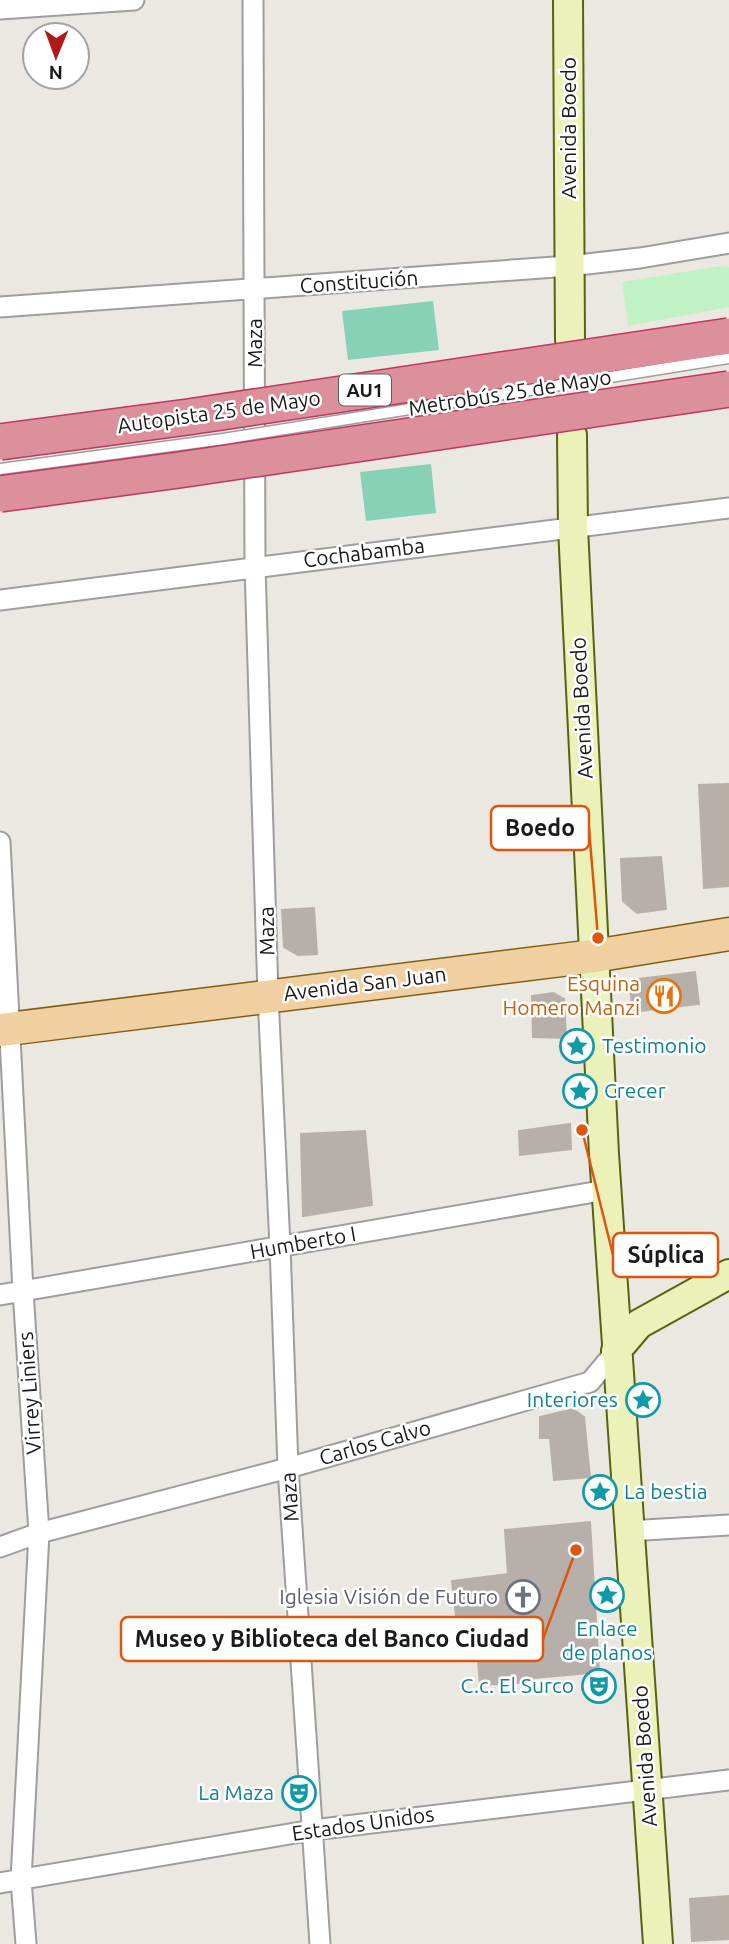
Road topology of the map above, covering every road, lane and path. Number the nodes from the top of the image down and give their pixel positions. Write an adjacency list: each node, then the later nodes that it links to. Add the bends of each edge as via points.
1 (134, 0): 4 (street)
2 (253, 0): 7 (street, Maza)
3 (568, 0): 6 (main road, Avenida Boedo)
4 (0, 9)
5 (725, 245): 6 (street, Constitución)
6 (569, 266): 7 (street, Constitución); 10 (main road, Avenida Boedo)
7 (256, 290): 8 (street, Constitución); 19 (street, Maza)
8 (0, 307)
9 (729, 336): 14 (highway, Autopista 25 de Mayo / AU1, bridge)
10 (570, 340)
11 (729, 358): 15 (lane, Metrobús 25 de Mayo, bridge, via 223,439)
12 (729, 389): 16 (highway, bridge)
13 (572, 435): 18 (main road, Avenida Boedo)
14 (0, 442)
15 (0, 469)
16 (0, 494)
17 (729, 508): 18 (street, Cochabamba)
18 (573, 528): 19 (street, Cochabamba); 23 (main road, Avenida Boedo)
19 (255, 566): 20 (street, Cochabamba); 24 (street, Maza)
20 (0, 600)
21 (0, 842): 25 (street, Virrey Liniers)
22 (729, 934): 23 (main road, Avenida San Juan)
23 (594, 956): 24 (main road, Avenida San Juan); 26 (main road, Avenida Boedo)
24 (268, 996): 25 (main road, Avenida San Juan); 27 (street, Maza)
25 (5, 1029): 29 (street, Virrey Liniers)
26 (606, 1190): 27 (street, Humberto I); 31 (main road, Avenida Boedo)
27 (280, 1246): 29 (street, Humberto I); 32 (street, Maza)
28 (729, 1274): 31 (main road, via 639,1324)
29 (23, 1291): 30 (street, Humberto I); 35 (street, Virrey Liniers)
30 (0, 1295)
31 (616, 1352): 32 (street, Carlos Calvo, via 590,1382); 34 (main road, Avenida Boedo)
32 (288, 1468): 35 (street, Carlos Calvo); 39 (street, Maza)
33 (729, 1525): 34 (street)
34 (628, 1531): 38 (main road, Avenida Boedo)
35 (39, 1533): 36 (street, Carlos Calvo); 40 (street, Virrey Liniers)
36 (0, 1547)
37 (729, 1780): 38 (street, Estados Unidos)
38 (647, 1788): 39 (street, Estados Unidos); 44 (main road, Avenida Boedo)
39 (313, 1829): 40 (street, Estados Unidos); 43 (street, Maza)
40 (21, 1880): 41 (street, Estados Unidos); 42 (street, Virrey Liniers)
41 (0, 1883)
42 (26, 1944)
43 (320, 1944)
44 (658, 1944)

